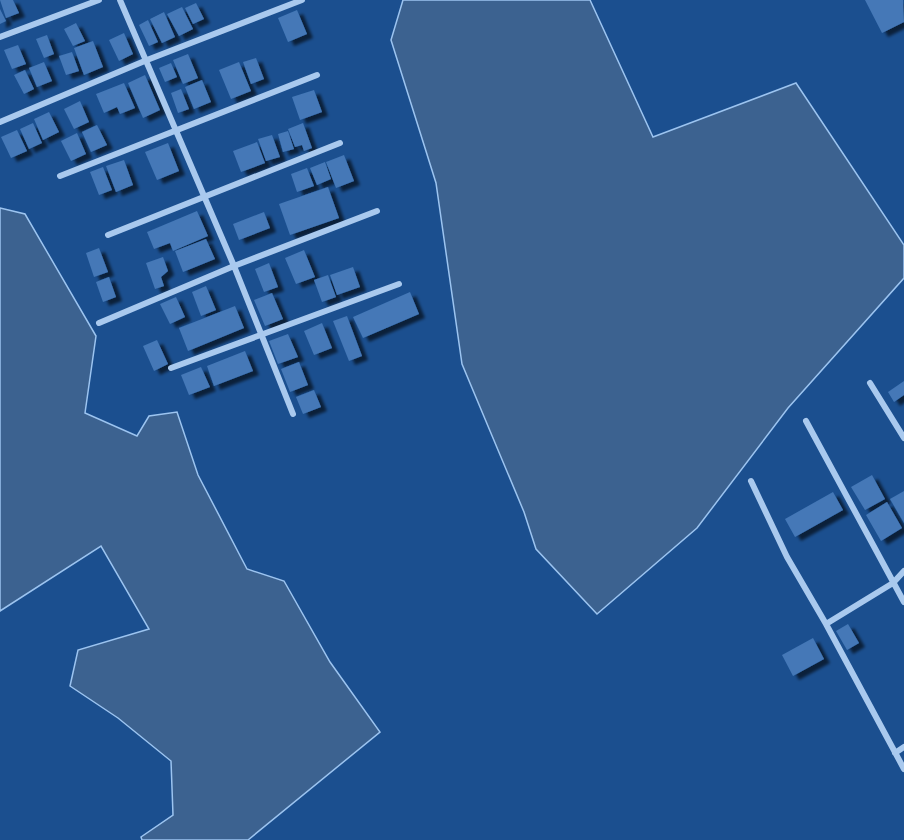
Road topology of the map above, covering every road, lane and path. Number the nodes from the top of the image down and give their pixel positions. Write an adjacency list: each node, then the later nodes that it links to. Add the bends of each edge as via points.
1 (99, 0): 4 (street)
2 (120, 0): 5 (street)
3 (302, 0): 5 (street)
4 (0, 38)
5 (147, 60): 7 (street); 8 (street)
6 (317, 75): 8 (street)
7 (0, 122)
8 (176, 130): 10 (street); 11 (street)
9 (340, 143): 11 (street)
10 (60, 176)
11 (205, 197): 13 (street); 14 (street)
12 (377, 211): 14 (street)
13 (108, 235)
14 (234, 266): 16 (street); 17 (street)
15 (399, 284): 17 (street)
16 (99, 323)
17 (261, 335): 18 (street); 20 (street)
18 (171, 368)
19 (870, 383): 22 (street)
20 (293, 414)
21 (806, 421): 25 (street)
22 (904, 438)
23 (751, 481): 27 (street, via 787,557)
24 (904, 571): 25 (street)
25 (893, 583): 26 (street); 27 (street)
26 (904, 602)
27 (826, 624): 29 (street)
28 (904, 747): 29 (street)
29 (895, 753): 30 (street)
30 (904, 769)

